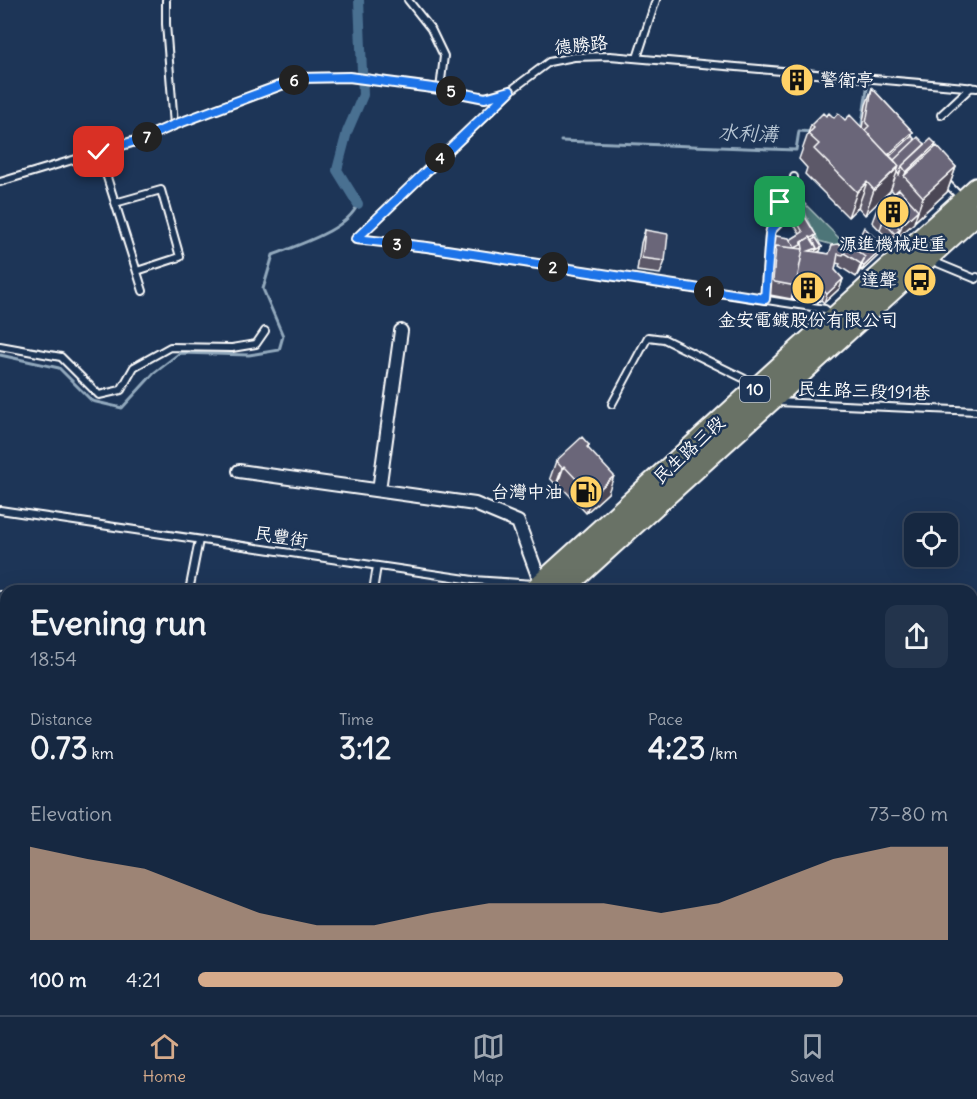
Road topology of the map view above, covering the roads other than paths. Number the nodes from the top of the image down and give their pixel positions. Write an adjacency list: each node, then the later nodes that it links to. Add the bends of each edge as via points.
1 (166, 0): 11 (lane)
2 (408, 0): 7 (lane, via 431,29 444,56)
3 (656, 0): 4 (lane)
4 (637, 58): 5 (lane, 德勝路); 8 (lane, 德勝路, via 574,57 549,62)
5 (875, 79): 6 (lane, 德勝路); 9 (lane)
6 (974, 88): 10 (lane)
7 (440, 89): 8 (lane, 德勝路, via 485,98); 11 (lane, 德勝路, via 349,77 300,78)
8 (510, 91): 22 (lane, via 356,239)
9 (874, 91)
10 (941, 116)
11 (174, 125): 12 (lane, 德勝路)
12 (99, 152): 15 (lane, 德勝路); 17 (lane)
13 (937, 173): 16 (lane)
14 (794, 177): 22 (lane, via 794,186 782,196 780,221 770,234)
15 (0, 182)
16 (972, 200): 18 (main road, 民生路三段 / 10); 23 (main road, 民生路三段 / 10)
17 (116, 203): 19 (lane); 19 (lane, via 161,190 180,257)
18 (927, 258): 20 (lane); 23 (main road, 民生路三段 / 10)
19 (137, 271): 21 (lane)
20 (977, 277)
21 (143, 291)
22 (765, 299): 23 (lane, via 825,309)
23 (841, 323): 27 (main road, 民生路三段 / 10)
24 (265, 331): 26 (lane, via 256,344 232,348 170,347 134,367 121,390 99,395 61,357)
25 (401, 331): 31 (street)
26 (0, 346)
27 (763, 394): 28 (lane, via 664,339 648,336); 29 (lane, 民生路三段191巷); 39 (main road, 民生路三段 / 10)
28 (612, 404)
29 (977, 411)
30 (239, 471): 31 (street)
31 (379, 490): 38 (street, via 475,504 518,522)
32 (0, 510): 33 (lane, 民豐街)
33 (199, 540): 34 (lane, 民豐街); 35 (lane)
34 (377, 566): 36 (lane); 37 (lane, 民豐街)
35 (190, 585)
36 (374, 585)
37 (515, 585)
38 (546, 585)
39 (552, 585)

